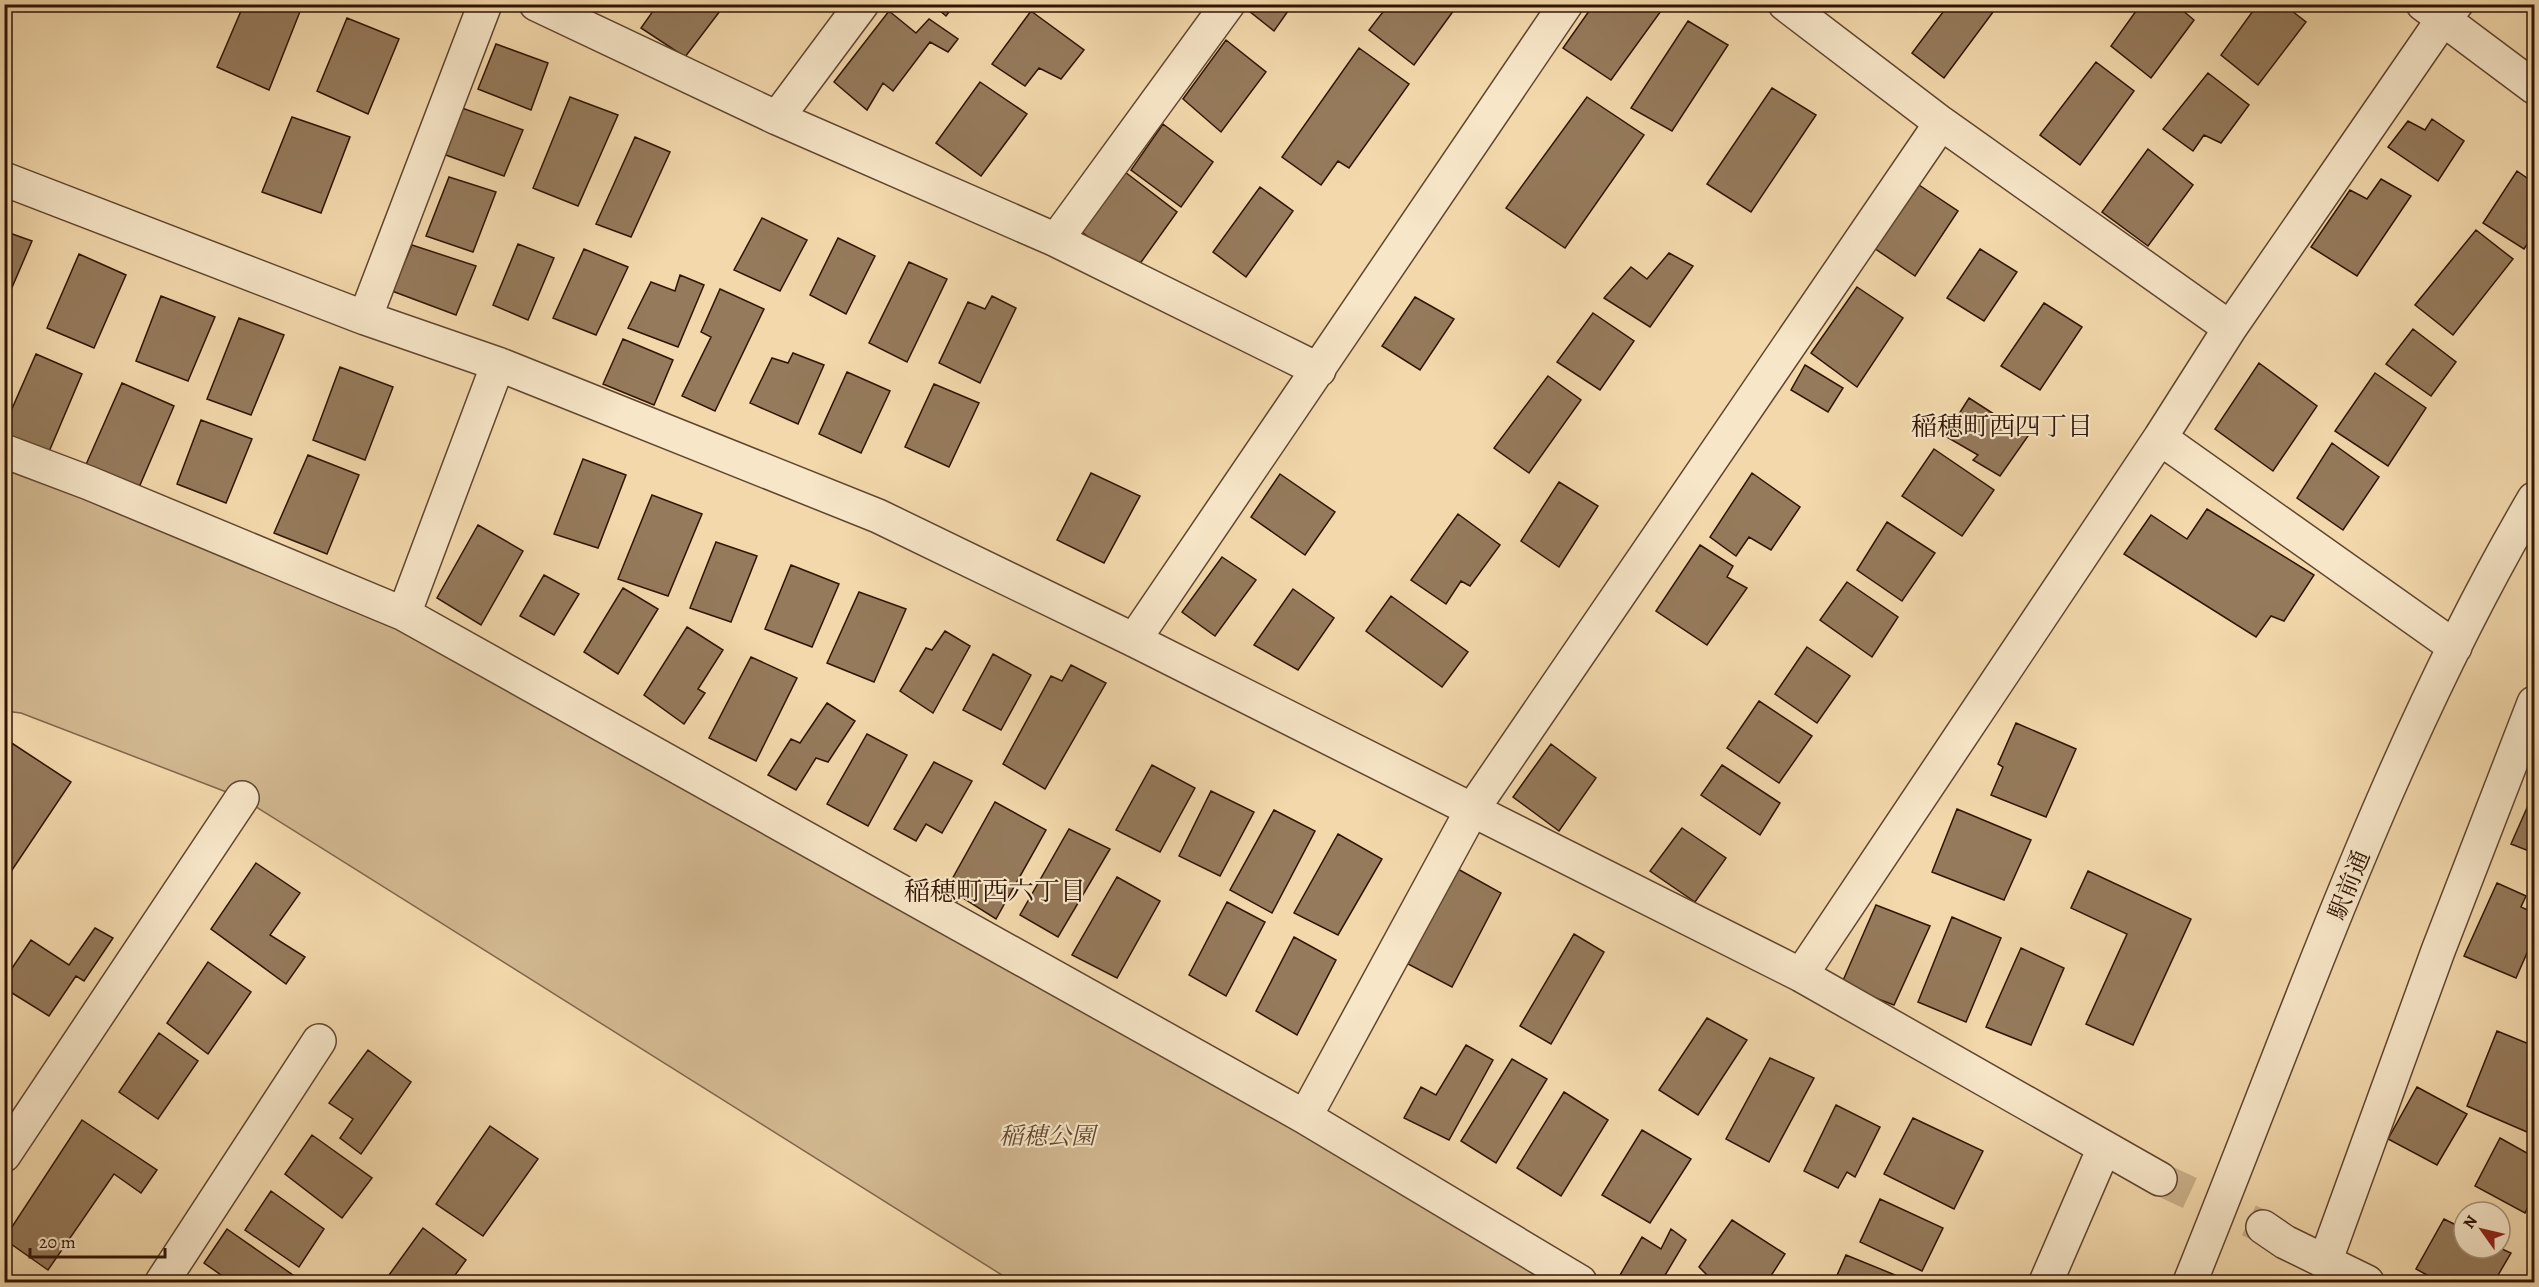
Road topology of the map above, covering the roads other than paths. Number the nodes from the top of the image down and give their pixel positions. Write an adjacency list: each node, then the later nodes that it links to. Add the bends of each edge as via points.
1 (486, 4): 13 (street)
2 (536, 4): 9 (street)
3 (862, 4): 9 (street)
4 (1228, 4): 12 (street)
5 (1566, 4): 16 (street)
6 (1785, 4): 10 (street)
7 (2440, 9): 8 (street); 14 (street)
8 (2535, 87)
9 (777, 118): 12 (street)
10 (1941, 123): 14 (street); 25 (street)
11 (4, 179): 13 (street)
12 (1056, 240): 16 (street)
13 (364, 318): 15 (street)
14 (2230, 328): 17 (street)
15 (498, 364): 20 (street); 21 (street, via 879,516)
16 (1319, 370): 21 (street)
17 (2160, 438): 22 (street); 26 (street)
18 (4, 451): 20 (street)
19 (2535, 499): 22 (street, 駅前通)
20 (404, 614): 28 (street)
21 (1134, 640): 25 (street)
22 (2455, 647): 37 (street, 駅前通, via 2385,794)
23 (2535, 703): 33 (street, via 2438,951)
24 (242, 798): 30 (street)
25 (1472, 810): 26 (street); 28 (street)
26 (1801, 975): 29 (street)
27 (320, 1041): 34 (street)
28 (1305, 1117): 35 (street)
29 (2104, 1148): 31 (street); 36 (street)
30 (4, 1155)
31 (2160, 1179)
32 (2263, 1227): 33 (street)
33 (2325, 1262): 38 (street)
34 (162, 1282)
35 (1580, 1282)
36 (2046, 1282)
37 (2190, 1282)
38 (2367, 1282)

